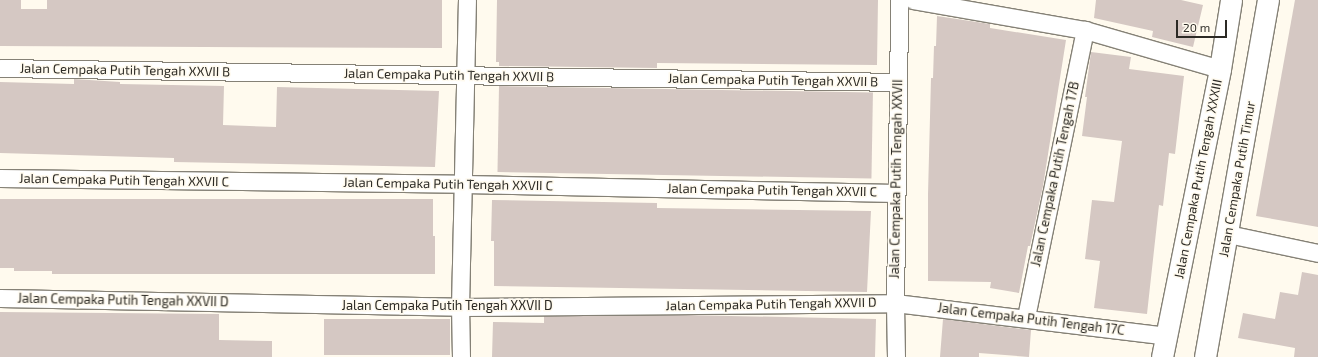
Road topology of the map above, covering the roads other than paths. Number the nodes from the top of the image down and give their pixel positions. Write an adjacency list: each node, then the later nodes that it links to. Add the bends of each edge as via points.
1 (466, 0): 9 (street)
2 (899, 0): 10 (street, Jalan Cempaka Putih Tengah XXVII)
3 (913, 0): 6 (street)
4 (1232, 0): 8 (street, Jalan Cempaka Putih Tengah XXXIII)
5 (1268, 0): 14 (street, Jalan Cempaka Putih Timur)
6 (1085, 30): 8 (street); 19 (street, Jalan Cempaka Putih Tengah 17B)
7 (0, 68): 9 (street, Jalan Cempaka Putih Tengah XXVII B)
8 (1220, 69): 20 (street, Jalan Cempaka Putih Tengah XXXIII)
9 (464, 76): 10 (street, Jalan Cempaka Putih Tengah XXVII B); 12 (street)
10 (898, 82): 13 (street, Jalan Cempaka Putih Tengah XXVII)
11 (0, 178): 12 (street, Jalan Cempaka Putih Tengah XXVII C)
12 (462, 184): 13 (street, Jalan Cempaka Putih Tengah XXVII C); 18 (street)
13 (896, 193): 17 (street, Jalan Cempaka Putih Tengah XXVII)
14 (1228, 234): 15 (street); 24 (street, Jalan Cempaka Putih Timur)
15 (1318, 253)
16 (0, 298): 18 (street, Jalan Cempaka Putih Tengah XXVII D)
17 (895, 303): 18 (street, Jalan Cempaka Putih Tengah XXVII D); 19 (street, Jalan Cempaka Putih Tengah 17C); 22 (street, Jalan Cempaka Putih Tengah XXVII)
18 (460, 307): 21 (street)
19 (1026, 318): 20 (street, Jalan Cempaka Putih Tengah 17C)
20 (1167, 336): 23 (street, Jalan Cempaka Putih Tengah XXXIII)
21 (461, 357)
22 (896, 357)
23 (1162, 357)
24 (1205, 357)

